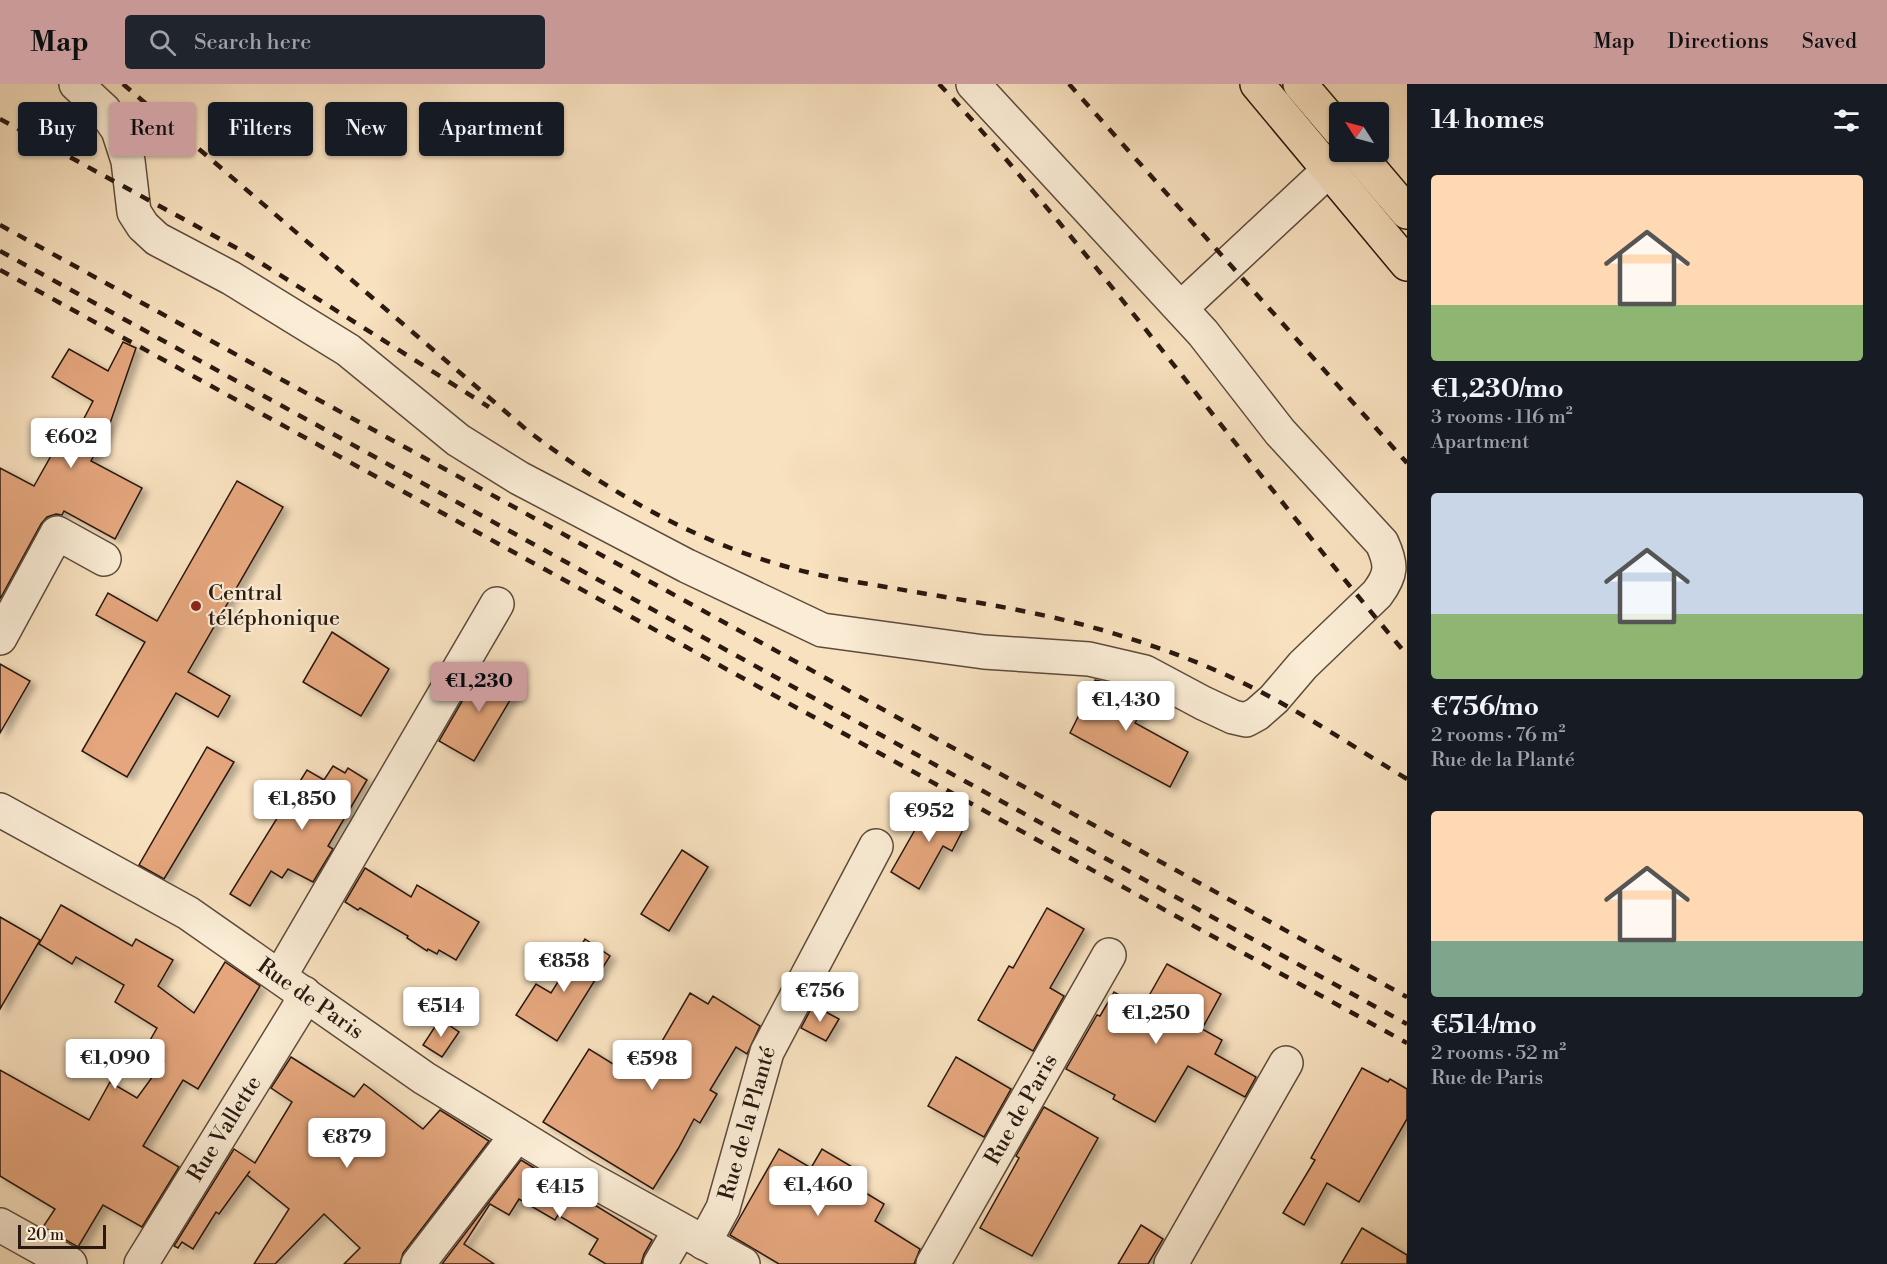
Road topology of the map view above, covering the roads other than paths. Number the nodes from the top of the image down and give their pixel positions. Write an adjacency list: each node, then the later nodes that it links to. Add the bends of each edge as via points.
1 (76, 84): 10 (street, via 105,110 118,130 128,161 134,212 143,226 157,238 348,350 458,440 519,478 687,566 822,630 984,652 1089,659 1145,672 1203,703 1246,720 1274,699 1303,665 1377,594 1390,571 1389,559 1382,543 1280,432)
2 (973, 84): 10 (street)
3 (1257, 84): 7 (main road)
4 (1299, 84): 5 (main road)
5 (1329, 118)
6 (1364, 162): 8 (main road)
7 (1329, 170): 9 (main road); 10 (street)
8 (1407, 212)
9 (1407, 264)
10 (1181, 308)
11 (104, 560): 13 (street, via 57,533)
12 (497, 604): 17 (street, Rue Vallette, via 287,964)
13 (0, 639)
14 (0, 810): 17 (street, Rue de Paris, via 188,913)
15 (876, 846): 21 (street, Rue de la Planté, via 767,1052 723,1208)
16 (1109, 955): 27 (street, Rue de Paris)
17 (291, 984): 19 (street, Rue de Paris, via 424,1078); 23 (street, Rue Vallette, via 298,1009)
18 (1286, 1063): 28 (street)
19 (517, 1135): 21 (street, Rue de Paris); 24 (street)
20 (0, 1225): 22 (street)
21 (692, 1237): 25 (street, Rue de la Planté); 26 (street, Rue de Paris)
22 (70, 1264)
23 (141, 1264)
24 (418, 1264)
25 (660, 1264)
26 (744, 1264)
27 (933, 1264)
28 (1172, 1264)

